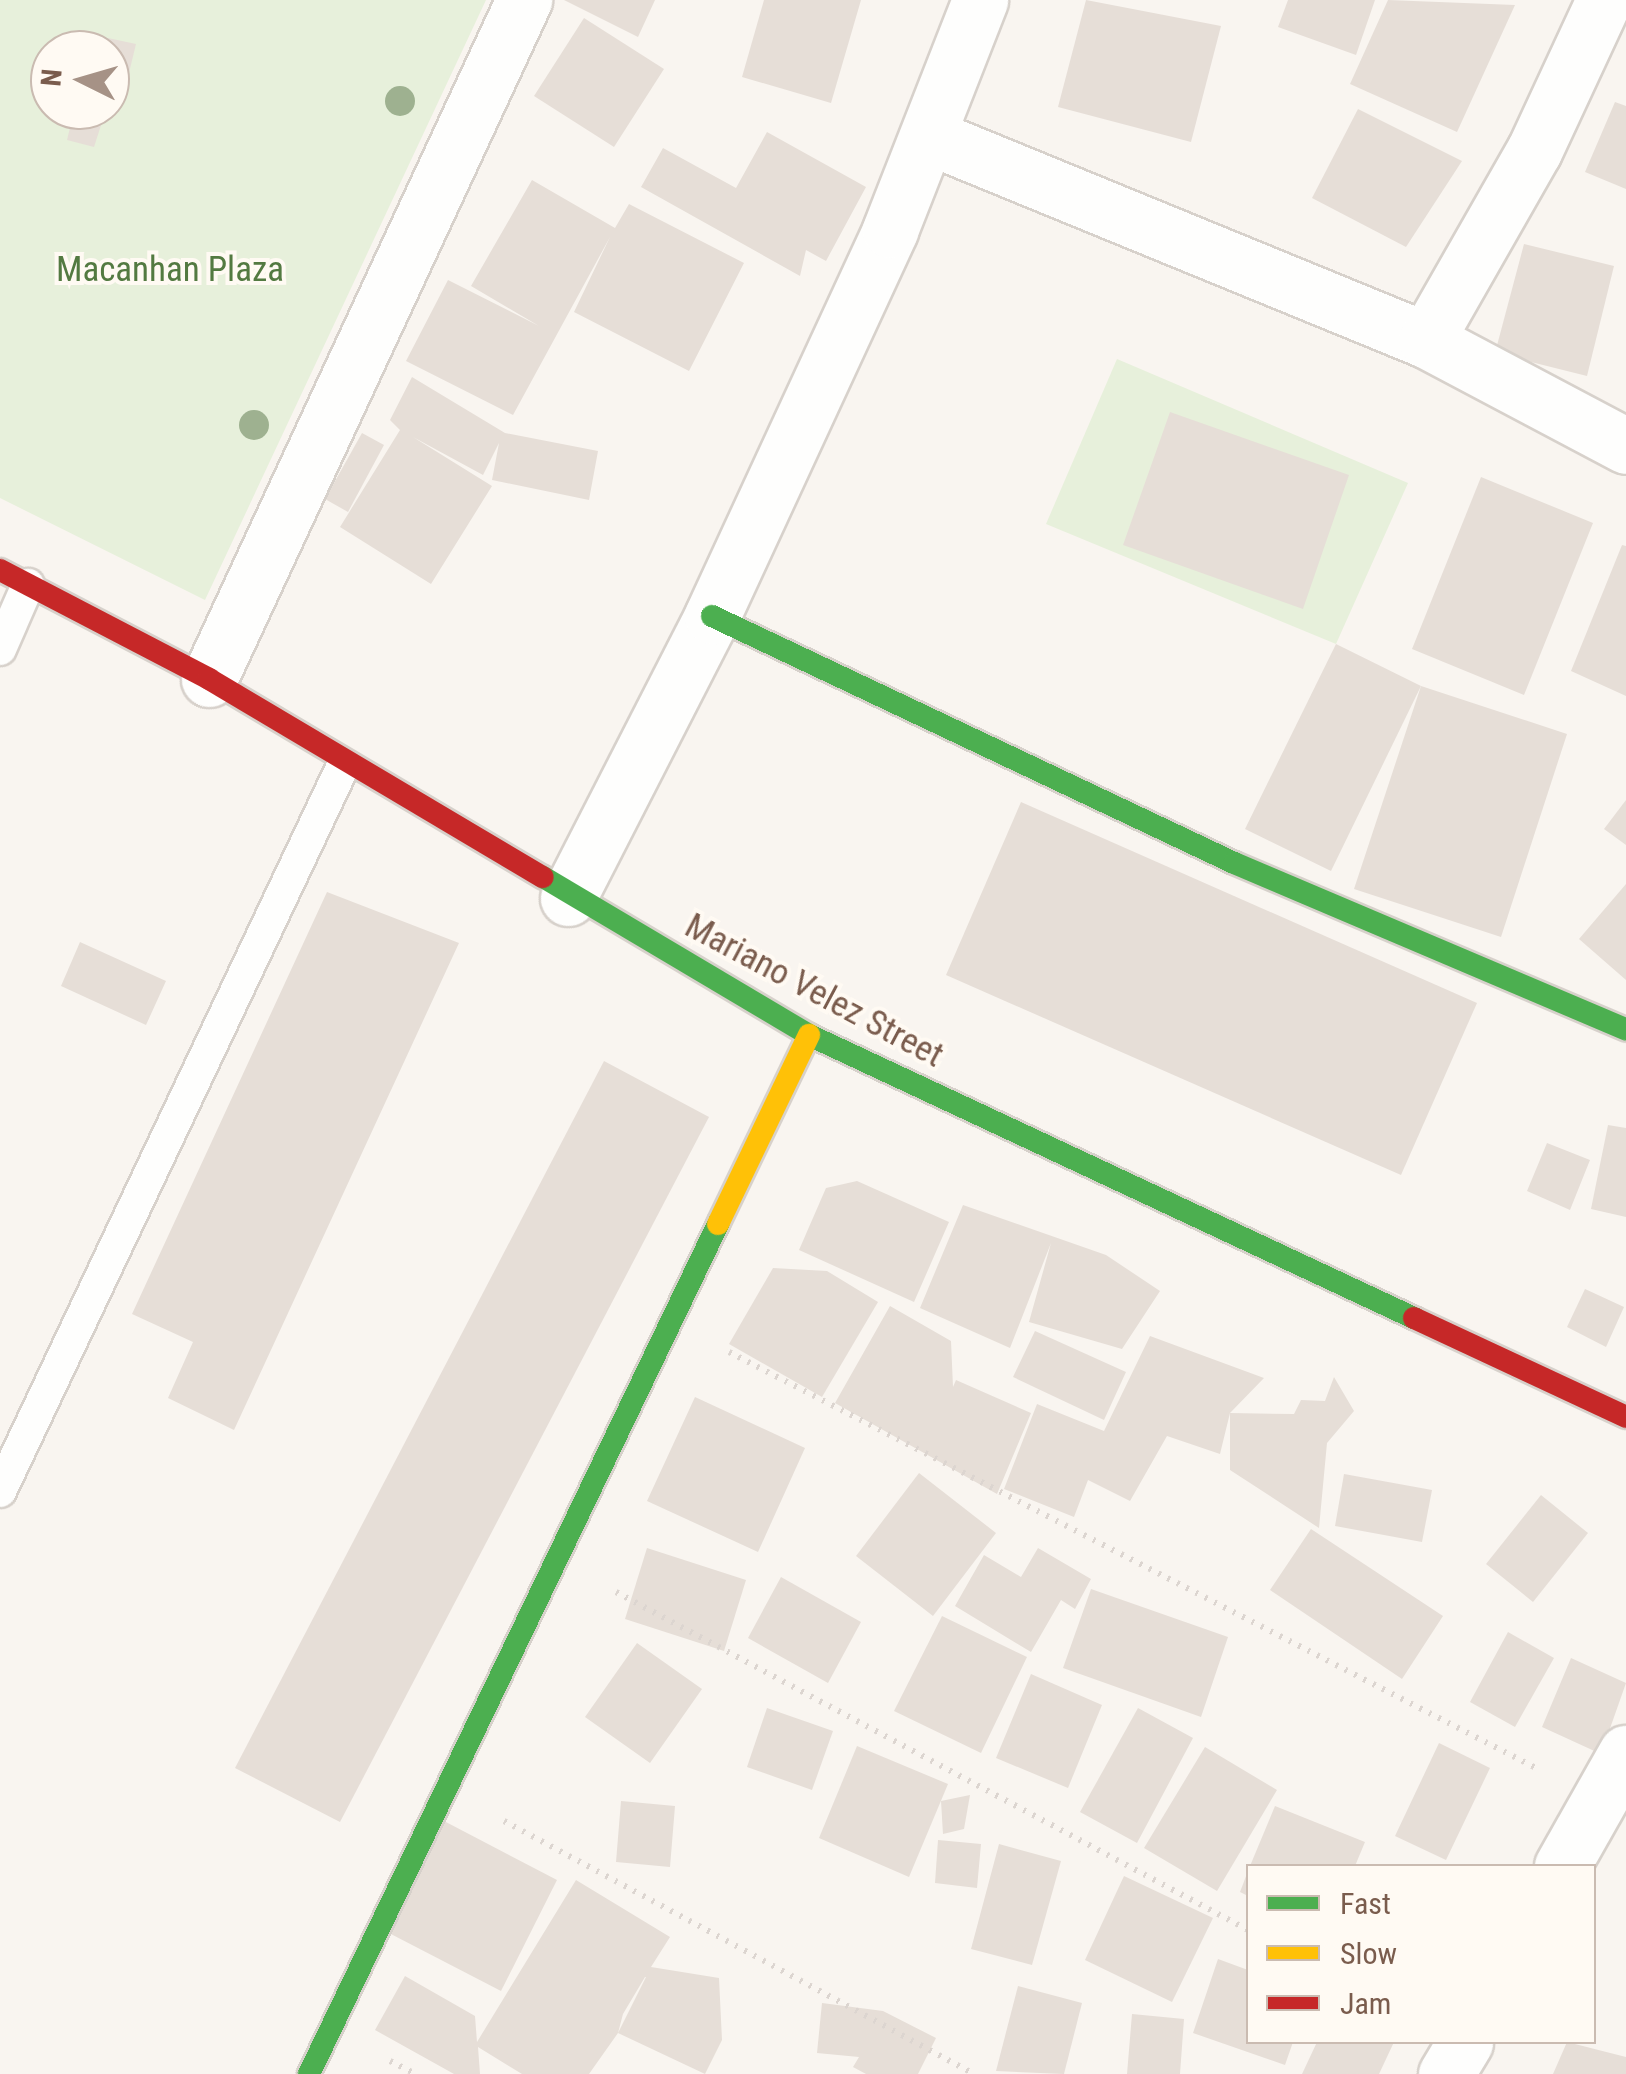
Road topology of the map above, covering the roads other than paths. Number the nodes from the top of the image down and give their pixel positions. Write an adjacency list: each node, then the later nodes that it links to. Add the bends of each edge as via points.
1 (524, 0): 10 (street)
2 (980, 0): 4 (street)
3 (1604, 0): 5 (street, via 1534,151)
4 (928, 136): 5 (street); 8 (street)
5 (1426, 340): 6 (street)
6 (1626, 446)
7 (14, 577): 9 (lane); 10 (street, Mariano Velez Street)
8 (712, 616): 12 (street); 13 (street, via 1234,863)
9 (0, 649)
10 (210, 679): 11 (street, Mariano Velez Street)
11 (342, 766): 12 (street, Mariano Velez Street); 16 (lane)
12 (568, 898): 14 (street, Mariano Velez Street)
13 (1626, 1029)
14 (809, 1035): 15 (street, Mariano Velez Street); 20 (street)
15 (1626, 1417)
16 (0, 1490)
17 (1626, 1753): 18 (street)
18 (1563, 1864)
19 (1464, 2044): 21 (street)
20 (309, 2074)
21 (1446, 2074)

